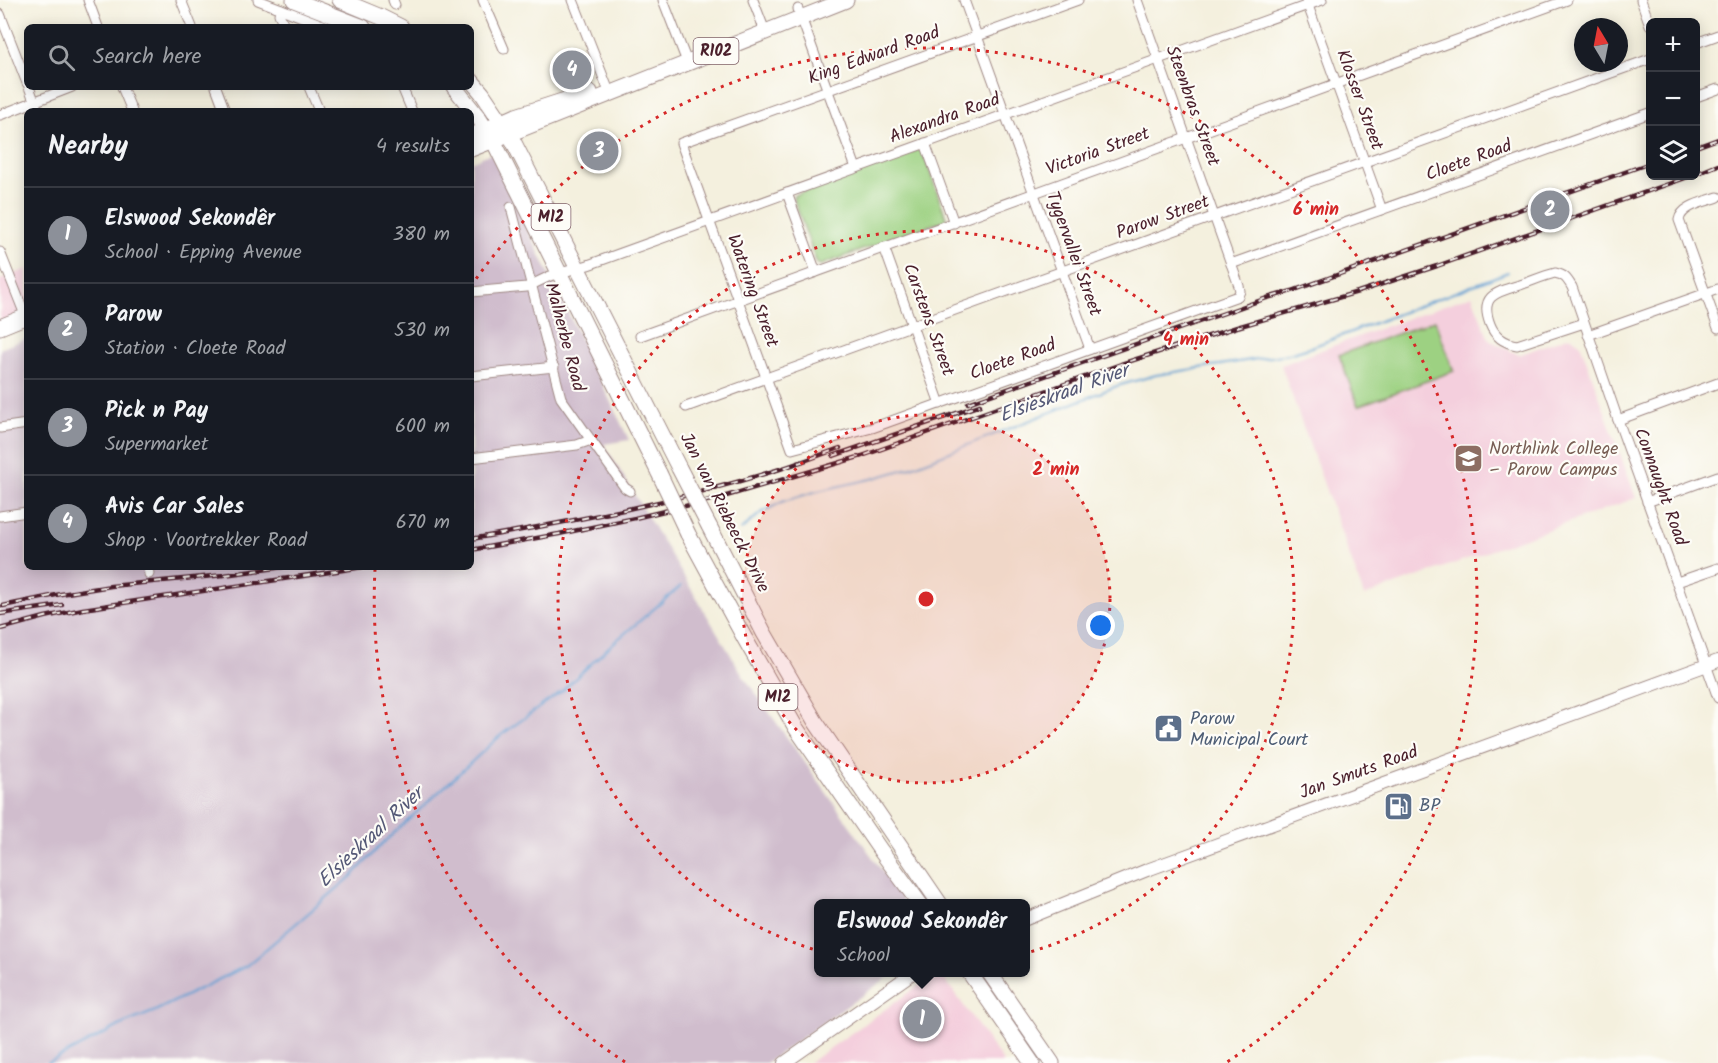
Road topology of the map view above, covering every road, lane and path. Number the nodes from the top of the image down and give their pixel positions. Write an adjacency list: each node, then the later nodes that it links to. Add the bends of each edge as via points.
1 (88, 0): 23 (street)
2 (181, 0): 24 (street)
3 (258, 0): 19 (street)
4 (294, 0): 27 (main road)
5 (340, 0): 28 (main road)
6 (483, 0): 33 (street)
7 (573, 0): 40 (street)
8 (663, 0): 34 (street)
9 (753, 0): 29 (street)
10 (821, 0): 20 (main road, R102)
11 (844, 0): 20 (main road, R102)
12 (964, 0): 31 (street, Tygervallei Street)
13 (1078, 0): 31 (street, King Edward Road)
14 (1137, 0): 35 (street, Steenbras Street)
15 (1322, 0): 18 (street, Alexandra Road)
16 (1567, 0): 39 (street, Victoria Street)
17 (1641, 0): 22 (street)
18 (1307, 3): 35 (street, Alexandra Road); 39 (street, Klosser Street)
19 (281, 9): 25 (street); 26 (street)
20 (799, 13): 29 (main road, R102); 49 (street)
21 (0, 14): 37 (street)
22 (1647, 18)
23 (97, 24)
24 (191, 24)
25 (284, 24)
26 (320, 24)
27 (355, 24)
28 (395, 24)
29 (764, 28): 34 (main road, R102)
30 (1718, 35): 32 (street)
31 (977, 37): 49 (street, King Edward Road); 60 (street, Tygervallei Street)
32 (1700, 41)
33 (504, 50)
34 (686, 58): 40 (main road, R102)
35 (1158, 59): 60 (street, Alexandra Road); 66 (street, Steenbras Street)
36 (1646, 60): 70 (street, Parow Street)
37 (24, 75)
38 (474, 84): 63 (main road, M12)
39 (1336, 84): 66 (street, Victoria Street); 70 (street, Klosser Street)
40 (609, 89): 58 (main road, R102); 63 (main road, R102, via 542,106)
41 (1718, 89): 50 (street)
42 (30, 90): 51 (street)
43 (66, 90): 51 (street)
44 (123, 90): 52 (street)
45 (217, 90): 53 (street)
46 (310, 90): 54 (street)
47 (403, 90): 55 (street)
48 (456, 90): 56 (main road, M12)
49 (827, 90): 67 (street, King Edward Road); 72 (street)
50 (1700, 95)
51 (36, 106)
52 (131, 108)
53 (224, 108)
54 (318, 108)
55 (411, 108)
56 (471, 108)
57 (24, 109): 62 (street)
58 (567, 111): 63 (main road, R102); 71 (main road, via 525,134)
59 (474, 112): 64 (main road, M12)
60 (1006, 114): 68 (street, Alexandra Road); 74 (street, Tygervallei Street)
61 (1646, 114): 77 (street, Cloete Road)
62 (0, 115)
63 (505, 128): 64 (main road, R102); 71 (main road, Jan van Riebeeck Drive / M12)
64 (489, 135): 65 (main road, R102); 69 (main road, R102); 87 (main road, M12)
65 (474, 136)
66 (1186, 138): 74 (street, Victoria Street); 78 (street, Steenbras Street)
67 (681, 143): 79 (street, Watering Street)
68 (925, 143): 72 (street, Alexandra Road); 80 (street)
69 (474, 147)
70 (1364, 162): 77 (street, Klosser Street); 78 (street, Parow Street)
71 (525, 166): 84 (main road, Jan van Riebeeck Drive / M12)
72 (856, 168): 73 (street, Alexandra Road)
73 (787, 193): 79 (street, Alexandra Road); 86 (street)
74 (1034, 193): 80 (street, Victoria Street); 85 (street, Tygervallei Street)
75 (1718, 197): 92 (street, via 1680,214)
76 (512, 207): 88 (street, Malherbe Road)
77 (1382, 210): 83 (street, Cloete Road)
78 (1214, 216): 83 (street, Steenbras Street); 85 (street, Parow Street)
79 (709, 221): 84 (street, Alexandra Road); 93 (street, Watering Street)
80 (954, 222): 81 (street, Victoria Street)
81 (884, 247): 86 (street, Victoria Street); 98 (street, Carstens Street)
82 (0, 252): 94 (street)
83 (1231, 264): 90 (street, Steenbras Street)
84 (578, 268): 87 (street, Alexandra Road); 127 (main road, Jan van Riebeeck Drive / M12, bridge, via 764,633 815,721)
85 (1062, 271): 98 (street, Parow Street); 104 (street, Tygervallei Street)
86 (816, 272): 93 (street, Victoria Street)
87 (558, 274): 88 (street, Alexandra Road); 126 (main road, M12, bridge, via 688,534 796,729)
88 (532, 284): 91 (street, Alexandra Road); 105 (street, Malherbe Road)
89 (1718, 289): 92 (street)
90 (1240, 291): 104 (street, Cloete Road, via 1235,298)
91 (474, 292)
92 (1705, 294): 100 (street); 102 (street)
93 (738, 300): 101 (street, Victoria Street); 107 (street, Watering Street)
94 (24, 312)
95 (24, 321): 99 (main road)
96 (24, 322): 103 (main road)
97 (1584, 323): 97 (street, Connaught Road, via 1517,345 1495,335 1485,308 1499,291 1562,274 1572,287); 102 (street, Connaught Road)
98 (912, 326): 107 (street, Parow Street); 109 (street, Carstens Street)
99 (0, 327)
100 (1718, 328)
101 (640, 336)
102 (1588, 336): 111 (street, Connaught Road)
103 (0, 338)
104 (1090, 349): 109 (street, Cloete Road)
105 (554, 368): 106 (street); 114 (street, Malherbe Road, via 564,403)
106 (474, 376)
107 (766, 378): 110 (street, Parow Street); 115 (street, Watering Street)
108 (1718, 383): 111 (street)
109 (940, 404): 115 (street, Cloete Road, via 872,428)
110 (686, 407)
111 (1618, 420): 119 (street, Connaught Road)
112 (24, 424): 113 (street)
113 (0, 428)
114 (591, 440): 116 (street); 118 (street, Malherbe Road)
115 (792, 449)
116 (474, 458)
117 (1718, 476): 119 (street)
118 (630, 491)
119 (1647, 502): 123 (street, Connaught Road)
120 (24, 512): 121 (street)
121 (0, 516)
122 (1718, 568): 123 (street)
123 (1677, 582): 124 (street, Connaught Road)
124 (1712, 663): 125 (street, Connaught Road); 128 (street, Jan Smuts Road, via 1148,870)
125 (1718, 698)
126 (917, 899)
127 (937, 899)
128 (1030, 917)
129 (907, 977): 132 (street)
130 (972, 977): 133 (main road)
131 (992, 977): 134 (main road)
132 (784, 1063)
133 (1032, 1063)
134 (1052, 1063)

